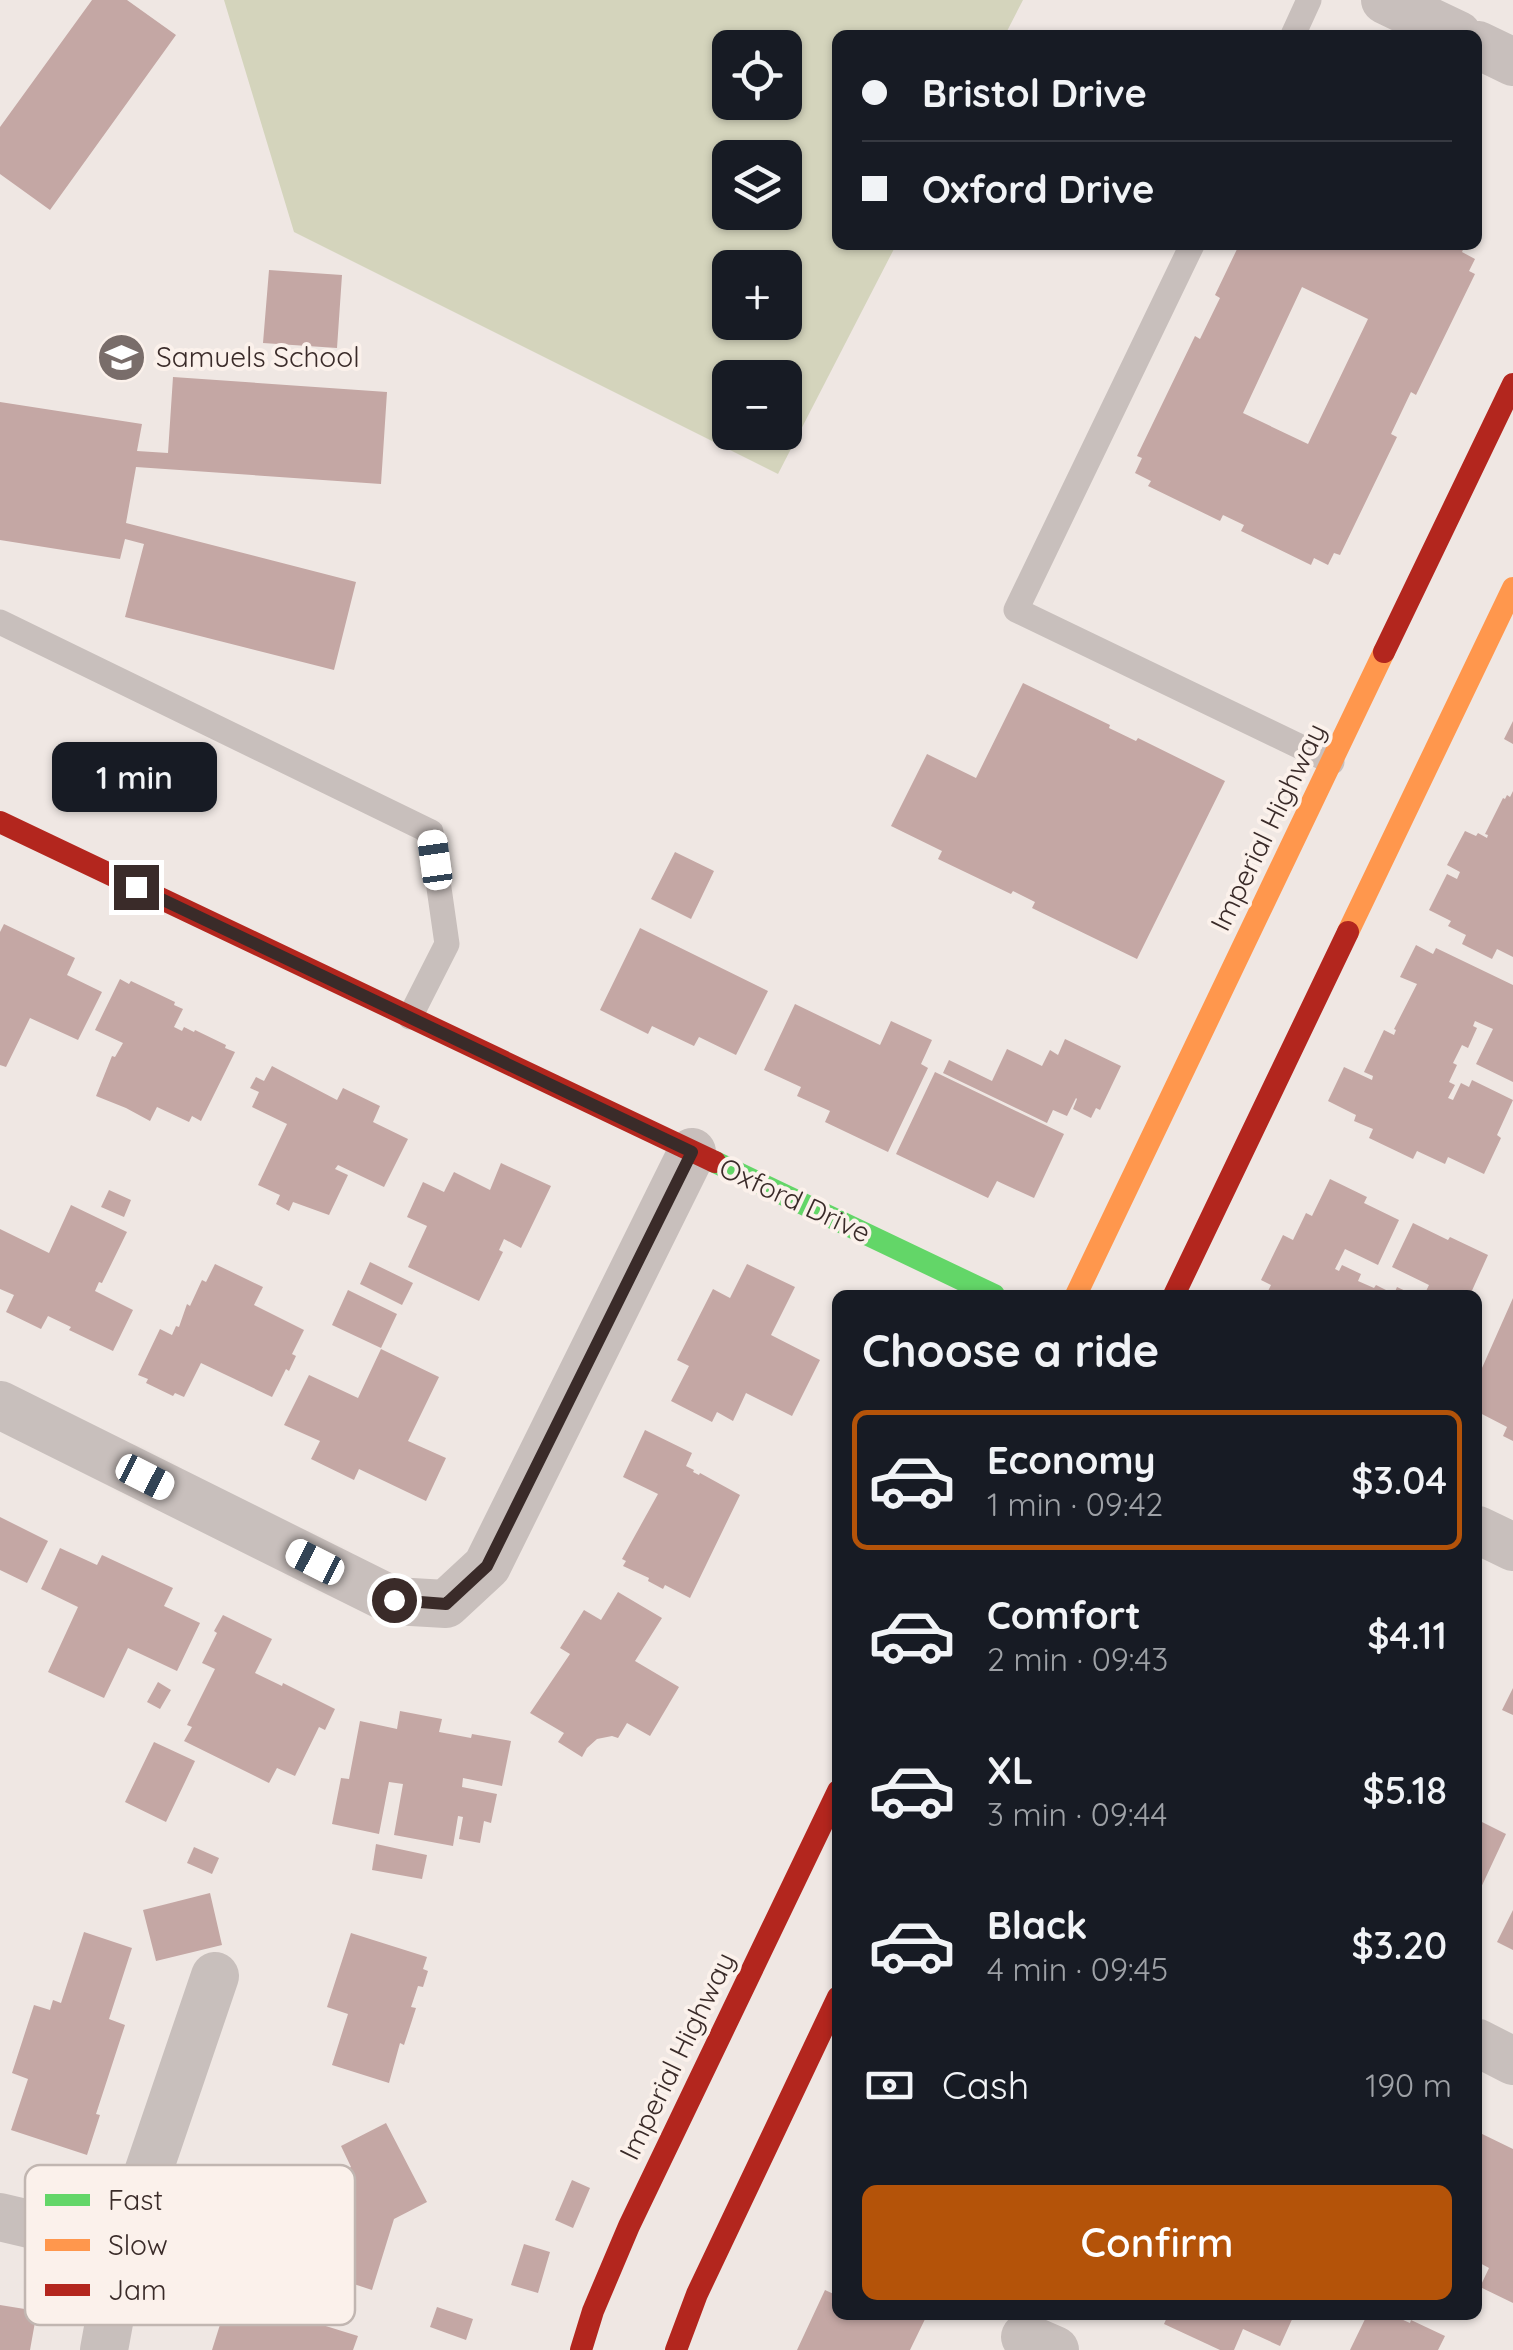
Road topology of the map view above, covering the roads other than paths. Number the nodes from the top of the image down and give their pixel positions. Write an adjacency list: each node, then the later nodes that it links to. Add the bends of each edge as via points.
1 (1310, 0): 3 (lane)
2 (1385, 0): 4 (street)
3 (1295, 30)
4 (1448, 30)
5 (1482, 46): 6 (street)
6 (1513, 62)
7 (1190, 250): 11 (lane, via 1016,610)
8 (1513, 384): 11 (main road, Imperial Highway)
9 (1513, 588): 17 (main road)
10 (0, 622): 13 (lane, via 432,832 447,944)
11 (1332, 762): 16 (main road, Imperial Highway)
12 (0, 822): 13 (main road, Oxford Drive)
13 (410, 1017): 14 (main road, Oxford Drive)
14 (692, 1152): 15 (main road, Oxford Drive); 18 (street, via 487,1566 446,1604 394,1600)
15 (983, 1290)
16 (1078, 1290)
17 (1176, 1290)
18 (0, 1405)
19 (1482, 1532): 20 (street)
20 (1513, 1547)
21 (832, 1803): 31 (main road, Imperial Highway, via 629,2226)
22 (215, 1976): 26 (street)
23 (832, 2009): 32 (main road)
24 (1482, 2045): 25 (street)
25 (1513, 2060)
26 (151, 2165)
27 (0, 2217): 28 (street)
28 (25, 2223)
29 (109, 2325): 30 (street)
30 (104, 2350)
31 (581, 2350)
32 (676, 2350)

